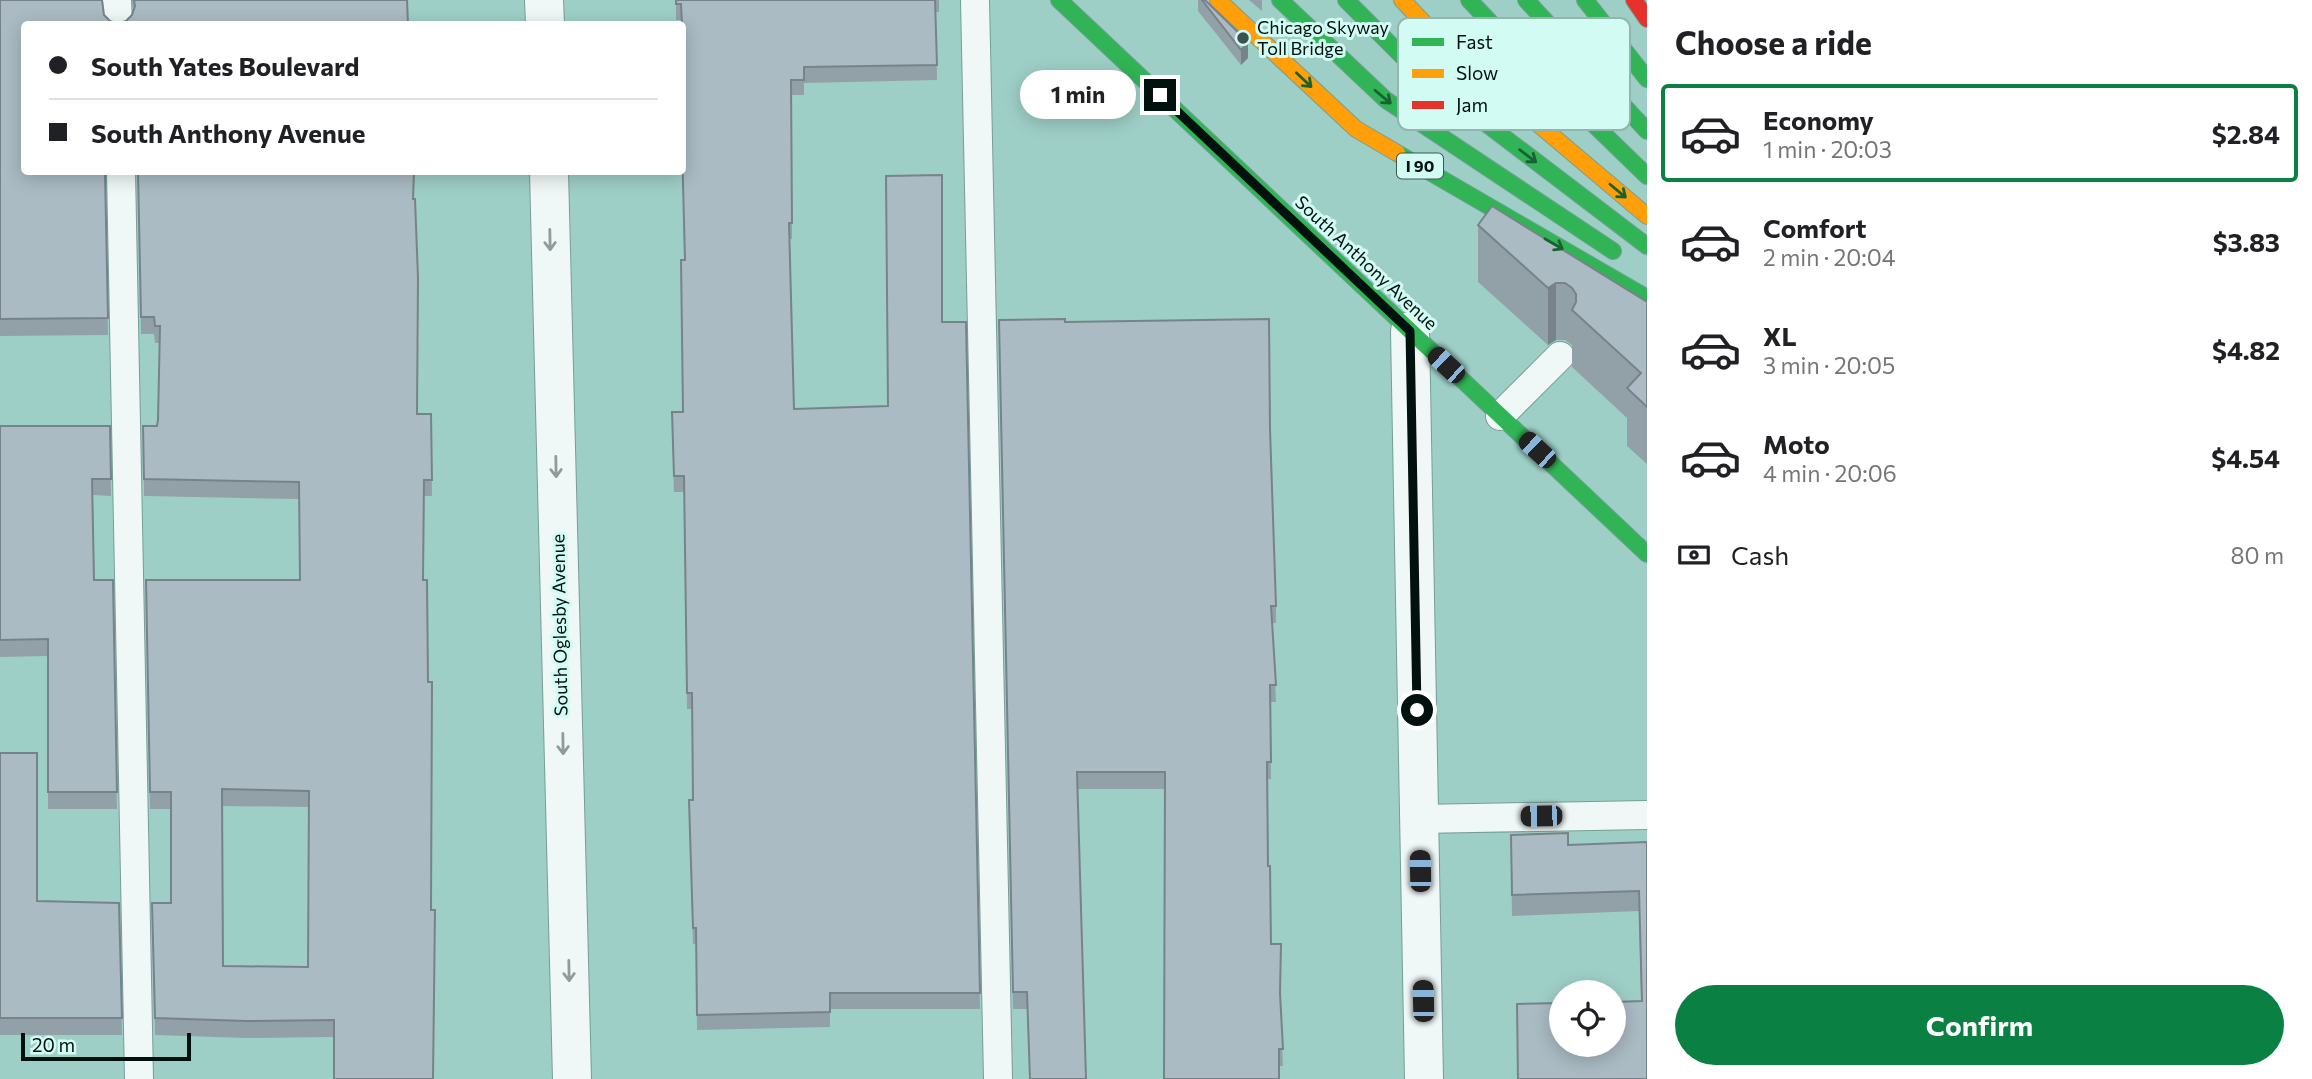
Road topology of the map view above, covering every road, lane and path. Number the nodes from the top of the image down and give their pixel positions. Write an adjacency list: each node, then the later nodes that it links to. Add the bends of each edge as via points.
1 (117, 0): 18 (lane)
2 (544, 0): 19 (street)
3 (975, 0): 45 (lane)
4 (1059, 0): 37 (main road, South Anthony Avenue)
5 (1218, 0): 36 (main road, I 90, one-way to 36, via 1356,129)
6 (1280, 0): 23 (main road, I 90, one-way to 23)
7 (1346, 0): 20 (main road, one-way to 20)
8 (1402, 0): 13 (main road, one-way to 13)
9 (1469, 0): 14 (main road)
10 (1526, 0): 15 (main road)
11 (1585, 0): 16 (main road)
12 (1634, 0): 17 (main road)
13 (1419, 18)
14 (1486, 18)
15 (1543, 18)
16 (1599, 18)
17 (1647, 19)
18 (118, 21)
19 (545, 21)
20 (1398, 52)
21 (1630, 57): 22 (main road)
22 (1647, 79)
23 (1398, 108)
24 (1630, 113): 29 (main road)
25 (1431, 130): 35 (main road, I 90, one-way to 35)
26 (1495, 130): 34 (main road, one-way to 34)
27 (1545, 130): 33 (main road, one-way to 33)
28 (1600, 130): 32 (main road)
29 (1647, 131)
30 (121, 175): 43 (lane)
31 (549, 175): 44 (street, South Oglesby Avenue, one-way to 44)
32 (1647, 176)
33 (1647, 216)
34 (1647, 246)
35 (1624, 258)
36 (1647, 298)
37 (1410, 331): 39 (main road, South Anthony Avenue); 42 (street)
38 (1560, 356): 39 (lane)
39 (1500, 416): 40 (main road, South Anthony Avenue)
40 (1647, 554)
41 (1647, 815): 42 (lane)
42 (1419, 819): 46 (street)
43 (139, 1079)
44 (572, 1079)
45 (998, 1079)
46 (1424, 1079)

